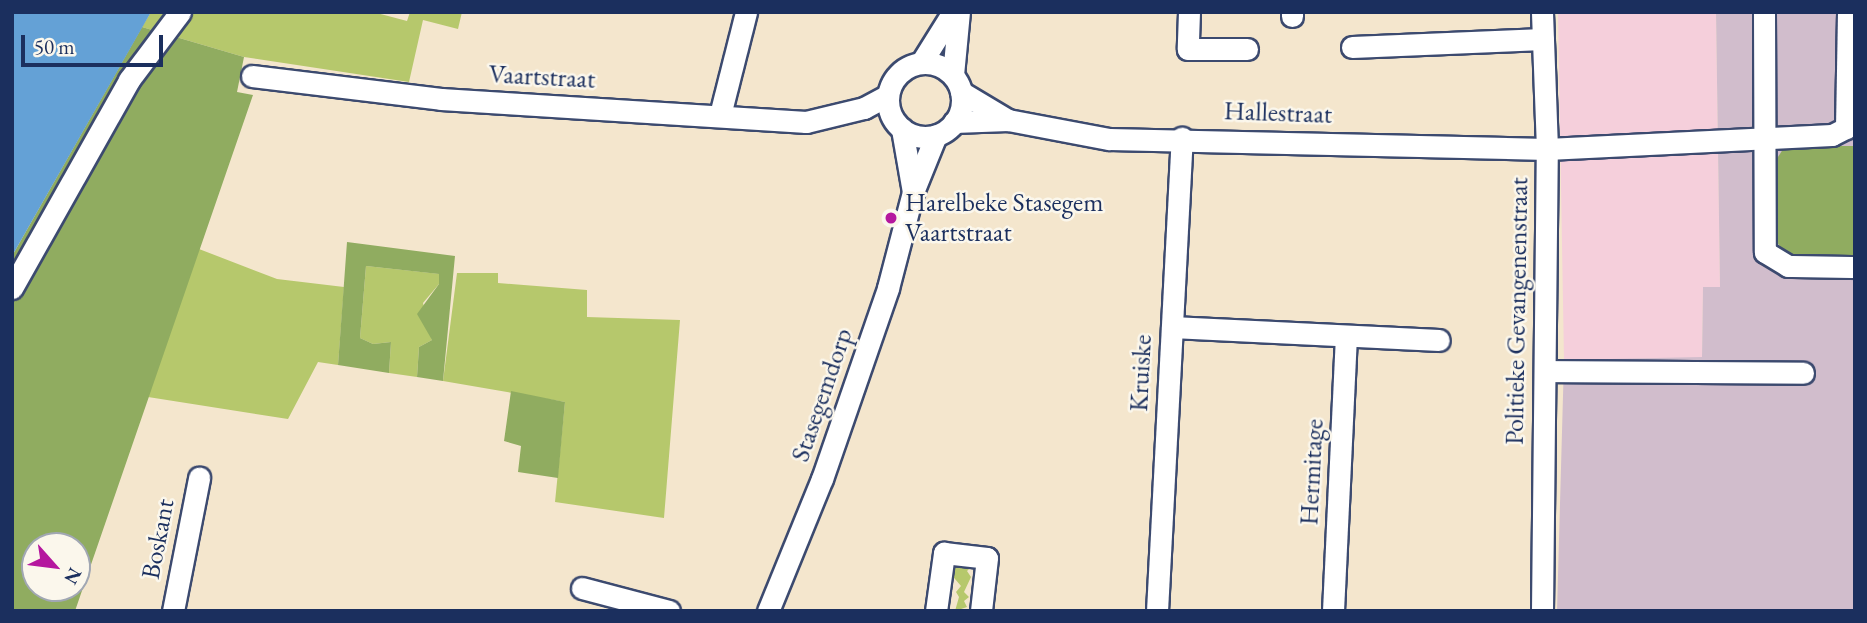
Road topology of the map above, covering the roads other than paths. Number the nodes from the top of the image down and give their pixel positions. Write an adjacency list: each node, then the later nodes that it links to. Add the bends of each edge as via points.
1 (180, 12): 27 (street, via 129,80)
2 (746, 12): 16 (street)
3 (953, 12): 12 (street)
4 (959, 12): 14 (street)
5 (1189, 12): 11 (street, via 1188,49)
6 (1542, 12): 9 (street, Politieke Gevangenenstraat)
7 (1764, 12): 22 (street)
8 (1848, 12): 22 (street, Hallestraat, via 1846,128 1832,135)
9 (1543, 38): 10 (street); 24 (street, Politieke Gevangenenstraat)
10 (1352, 47)
11 (1247, 49)
12 (921, 63): 14 (street, via 943,68); 15 (street, via 899,74)
13 (252, 76): 16 (street, Vaartstraat, via 441,99)
14 (957, 84): 18 (street, Hallestraat); 19 (street)
15 (888, 95): 17 (street, Vaartstraat); 20 (street)
16 (720, 115): 17 (street, Vaartstraat, via 806,122)
17 (830, 119): 20 (street, Vaartstraat)
18 (1008, 120): 19 (street, Hallestraat); 23 (street, Hallestraat, via 1109,139)
19 (954, 122): 21 (street)
20 (898, 124): 21 (street, via 924,137); 25 (street, Stasegemdorp)
21 (936, 135): 25 (street, Stasegemdorp)
22 (1762, 137): 24 (street, Hallestraat); 26 (street, via 1765,252 1788,267)
23 (1182, 138): 24 (street, Hallestraat); 28 (street, Kruiske)
24 (1547, 149): 31 (street, Politieke Gevangenenstraat)
25 (913, 192): 37 (street, Stasegemdorp, via 888,288 822,479)
26 (1855, 267)
27 (12, 288)
28 (1172, 327): 29 (street); 40 (street, Kruiske)
29 (1346, 336): 30 (street); 41 (street, Hermitage)
30 (1439, 340)
31 (1545, 371): 32 (street); 42 (street, Politieke Gevangenenstraat)
32 (1803, 373)
33 (199, 478): 35 (street, Boskant)
34 (582, 588): 36 (street)
35 (173, 611)
36 (669, 611)
37 (768, 611)
38 (936, 611): 39 (street, via 944,553 987,558)
39 (981, 611)
40 (1157, 611)
41 (1333, 611)
42 (1542, 611)

